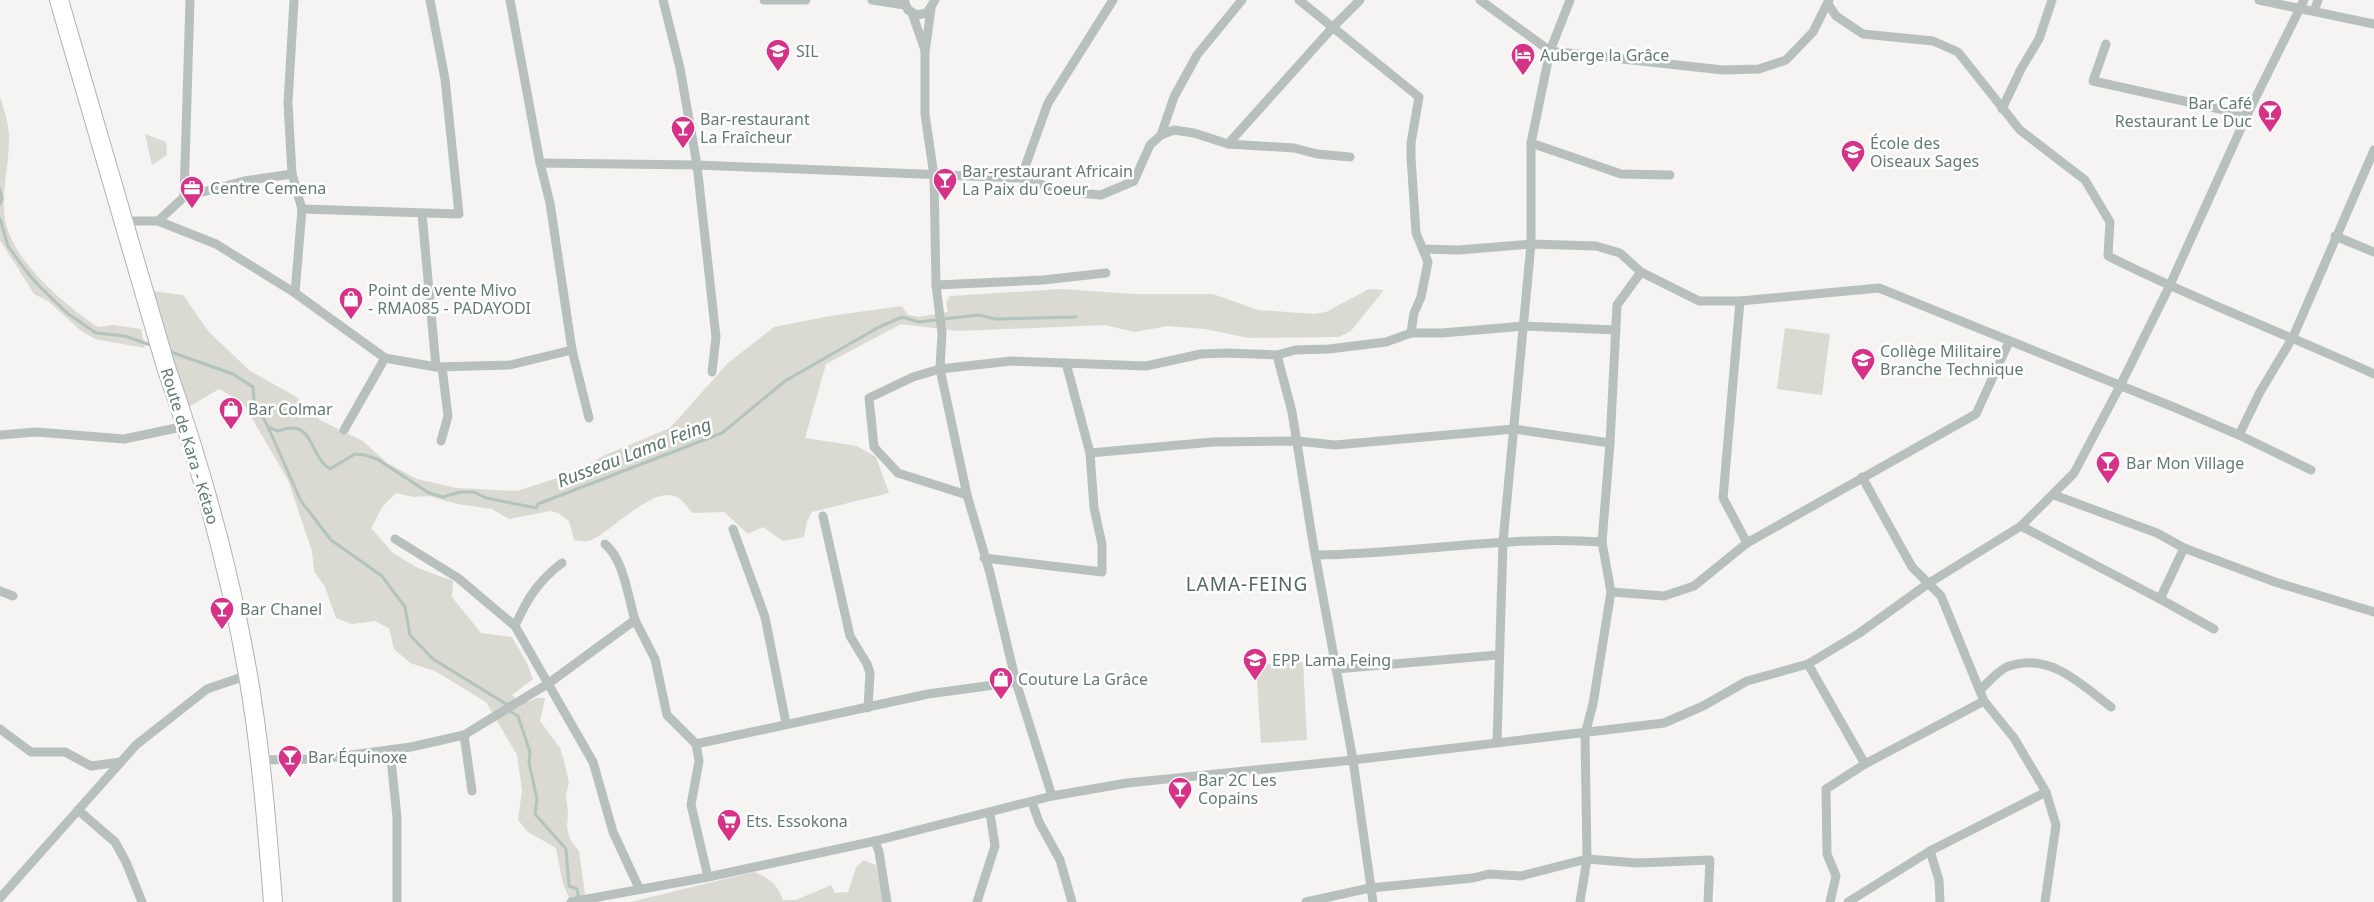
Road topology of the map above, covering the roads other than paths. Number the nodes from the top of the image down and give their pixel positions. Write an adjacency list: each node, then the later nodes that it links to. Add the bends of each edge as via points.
1 (59, 0): 49 (main road, Route de Kara - Kétao)
2 (190, 0): 45 (street)
3 (294, 0): 41 (street, via 288,103)
4 (430, 0): 47 (street, via 444,79 459,214)
5 (510, 0): 39 (street)
6 (663, 0): 40 (street, via 680,68)
7 (764, 0): 20 (street)
8 (806, 0): 20 (street)
9 (872, 0): 22 (street)
10 (935, 0): 24 (street)
11 (1113, 0): 44 (street, via 1048,103)
12 (1242, 0): 34 (street, via 1197,54 1174,97)
13 (1299, 0): 28 (street)
14 (1360, 0): 28 (street)
15 (1480, 0): 30 (street)
16 (1570, 0): 30 (street)
17 (2052, 0): 32 (street, via 2039,40 2020,69)
18 (2259, 0): 23 (street)
19 (2318, 0): 25 (street)
20 (783, 1)
21 (1828, 2): 30 (street, via 1812,32 1786,60 1759,70 1723,70); 32 (street, via 1836,16 1863,34 1933,41 1958,52)
22 (904, 3): 26 (street)
23 (2302, 4): 25 (street); 33 (street)
24 (931, 9): 26 (street, via 922,15); 31 (street)
25 (2314, 11): 27 (street)
26 (912, 13): 31 (street)
27 (2374, 24)
28 (1333, 27): 36 (street); 52 (street, via 1419,98 1411,157 1416,233)
29 (2106, 44): 33 (street, via 2093,81)
30 (1550, 51): 35 (street)
31 (925, 52): 43 (street, via 925,114)
32 (2002, 109): 57 (street, via 2020,130 2085,180 2110,222 2108,256)
33 (2247, 115): 57 (street)
34 (1161, 135): 36 (street, via 1174,130); 44 (street, via 1150,145 1134,181 1101,195 1066,192)
35 (1531, 143): 42 (street, via 1621,174); 51 (street)
36 (1228, 144): 38 (street, via 1294,148)
37 (2374, 150): 50 (street)
38 (1350, 157)
39 (540, 164): 40 (street); 65 (street, via 550,203)
40 (697, 165): 43 (street); 71 (street, via 716,337)
41 (292, 174): 45 (street, via 244,181); 46 (street)
42 (1670, 175)
43 (934, 176): 44 (street); 56 (street)
44 (1021, 178)
45 (184, 198): 48 (street)
46 (302, 210): 47 (street, via 389,210); 58 (street)
47 (422, 214): 69 (street)
48 (158, 220): 49 (street); 58 (street, via 216,244)
49 (125, 221): 75 (main road, Route de Kara - Kétao)
50 (2335, 236): 53 (street); 63 (street)
51 (1531, 244): 52 (street, via 1459,250); 54 (street, via 1596,246 1620,254); 60 (street)
52 (1422, 249): 62 (street, via 1428,262)
53 (2374, 252)
54 (1641, 272): 59 (street, via 1699,301); 61 (street, via 1617,305)
55 (1106, 273): 56 (street, via 1043,280)
56 (936, 285): 70 (street, via 942,334)
57 (2169, 287): 63 (street); 73 (street)
58 (295, 294): 67 (street)
59 (1740, 301): 64 (street, via 1878,288); 94 (street, via 1723,498)
60 (1524, 326): 61 (street); 62 (street); 76 (street)
61 (1616, 330): 82 (street)
62 (1412, 333): 66 (street, via 1386,342 1295,350)
63 (2293, 337): 72 (street); 79 (street)
64 (2009, 342): 73 (street); 85 (street, via 1976,414)
65 (572, 350): 69 (street, via 510,365); 74 (street)
66 (1278, 355): 68 (street, via 1201,354 1146,366); 81 (street)
67 (385, 358): 69 (street); 77 (street)
68 (1066, 363): 70 (street, via 1011,361); 83 (street)
69 (438, 367): 80 (street, via 448,416)
70 (940, 369): 87 (street); 87 (street, via 913,376 869,398 874,447 898,474)
71 (712, 372)
72 (2374, 374)
73 (2120, 386): 79 (street); 86 (street, via 2074,473)
74 (590, 418)
75 (186, 426): 78 (street, via 124,439 36,432); 112 (main road, Route de Kara - Kétao, via 222,552)
76 (1514, 429): 81 (street, via 1335,445); 82 (street); 92 (street)
77 (344, 430)
78 (0, 435)
79 (2239, 435): 84 (street)
80 (441, 441)
81 (1297, 441): 83 (street, via 1213,442); 97 (street)
82 (1610, 443): 93 (street)
83 (1090, 453): 98 (street, via 1094,508 1102,544 1102,572)
84 (2311, 470)
85 (1862, 477): 94 (street); 100 (street, via 1912,567)
86 (2054, 494): 89 (street); 96 (street, via 2157,533)
87 (967, 495): 98 (street)
88 (822, 516): 118 (street, via 850,636 870,673)
89 (2021, 526): 100 (street); 104 (street)
90 (733, 529): 119 (street, via 765,617)
91 (395, 539): 107 (street, via 458,578)
92 (1503, 542): 93 (street); 97 (street, via 1374,553); 109 (street)
93 (1602, 542): 102 (street)
94 (1747, 543): 102 (street, via 1694,586 1664,596)
95 (605, 544): 106 (street, via 616,558)
96 (2184, 548): 104 (street); 105 (street, via 2275,582)
97 (1316, 554): 111 (street)
98 (984, 558): 113 (street)
99 (562, 563): 107 (street, via 544,576)
100 (1929, 583): 110 (street, via 1858,634); 115 (street, via 1941,596)
101 (0, 592): 103 (street)
102 (1611, 592): 121 (street)
103 (13, 596)
104 (2160, 599): 108 (street)
105 (2374, 612)
106 (635, 620): 114 (street); 124 (street, via 655,659 667,715)
107 (514, 626): 114 (street)
108 (2214, 629)
109 (1498, 655): 111 (street); 123 (street)
110 (1808, 664): 121 (street, via 1747,681 1664,723); 129 (street)
111 (1336, 669): 127 (street)
112 (248, 675): 126 (main road, Route de Kara - Kétao); 128 (street, via 207,690 136,745)
113 (1016, 682): 118 (street, via 928,694); 132 (street)
114 (549, 683): 122 (street); 140 (street, via 593,762 613,832)
115 (1980, 690): 116 (street); 117 (street, via 2008,666 2029,662 2064,671)
116 (1984, 701): 129 (street); 131 (street, via 2014,738)
117 (2111, 707)
118 (868, 708): 119 (street)
119 (786, 723): 124 (street)
120 (0, 729): 128 (street, via 31,752 64,752 91,766)
121 (1585, 734): 123 (street); 138 (street)
122 (464, 735): 125 (street); 130 (street)
123 (1497, 741): 127 (street)
124 (696, 744): 139 (street, via 699,762 691,805)
125 (390, 750): 126 (street, via 321,759); 145 (street, via 397,817)
126 (259, 760): 144 (main road, Route de Kara - Kétao)
127 (1353, 760): 132 (street, via 1127,783); 141 (street)
128 (121, 762): 134 (street)
129 (1865, 764): 154 (street, via 1826,790 1827,854 1836,876)
130 (472, 791)
131 (2046, 792): 137 (street); 157 (street, via 2056,825)
132 (1052, 796): 133 (street)
133 (1032, 802): 135 (street); 149 (street, via 1038,822 1060,860)
134 (78, 810): 142 (street); 143 (street, via 114,842)
135 (990, 813): 136 (street); 148 (street, via 995,846)
136 (875, 841): 139 (street); 147 (street)
137 (1930, 851): 155 (street); 156 (street, via 1940,880)
138 (1587, 859): 141 (street, via 1521,876 1489,874); 152 (street); 153 (street, via 1637,863 1710,860)
139 (708, 876): 140 (street)
140 (639, 888): 146 (street)
141 (1370, 888): 150 (street); 151 (street)
142 (1, 893)
143 (142, 902)
144 (273, 902)
145 (397, 902)
146 (571, 902)
147 (887, 902)
148 (978, 902)
149 (1072, 902)
150 (1306, 902)
151 (1373, 902)
152 (1580, 902)
153 (1708, 902)
154 (1830, 902)
155 (1848, 902)
156 (1940, 902)
157 (2045, 902)

